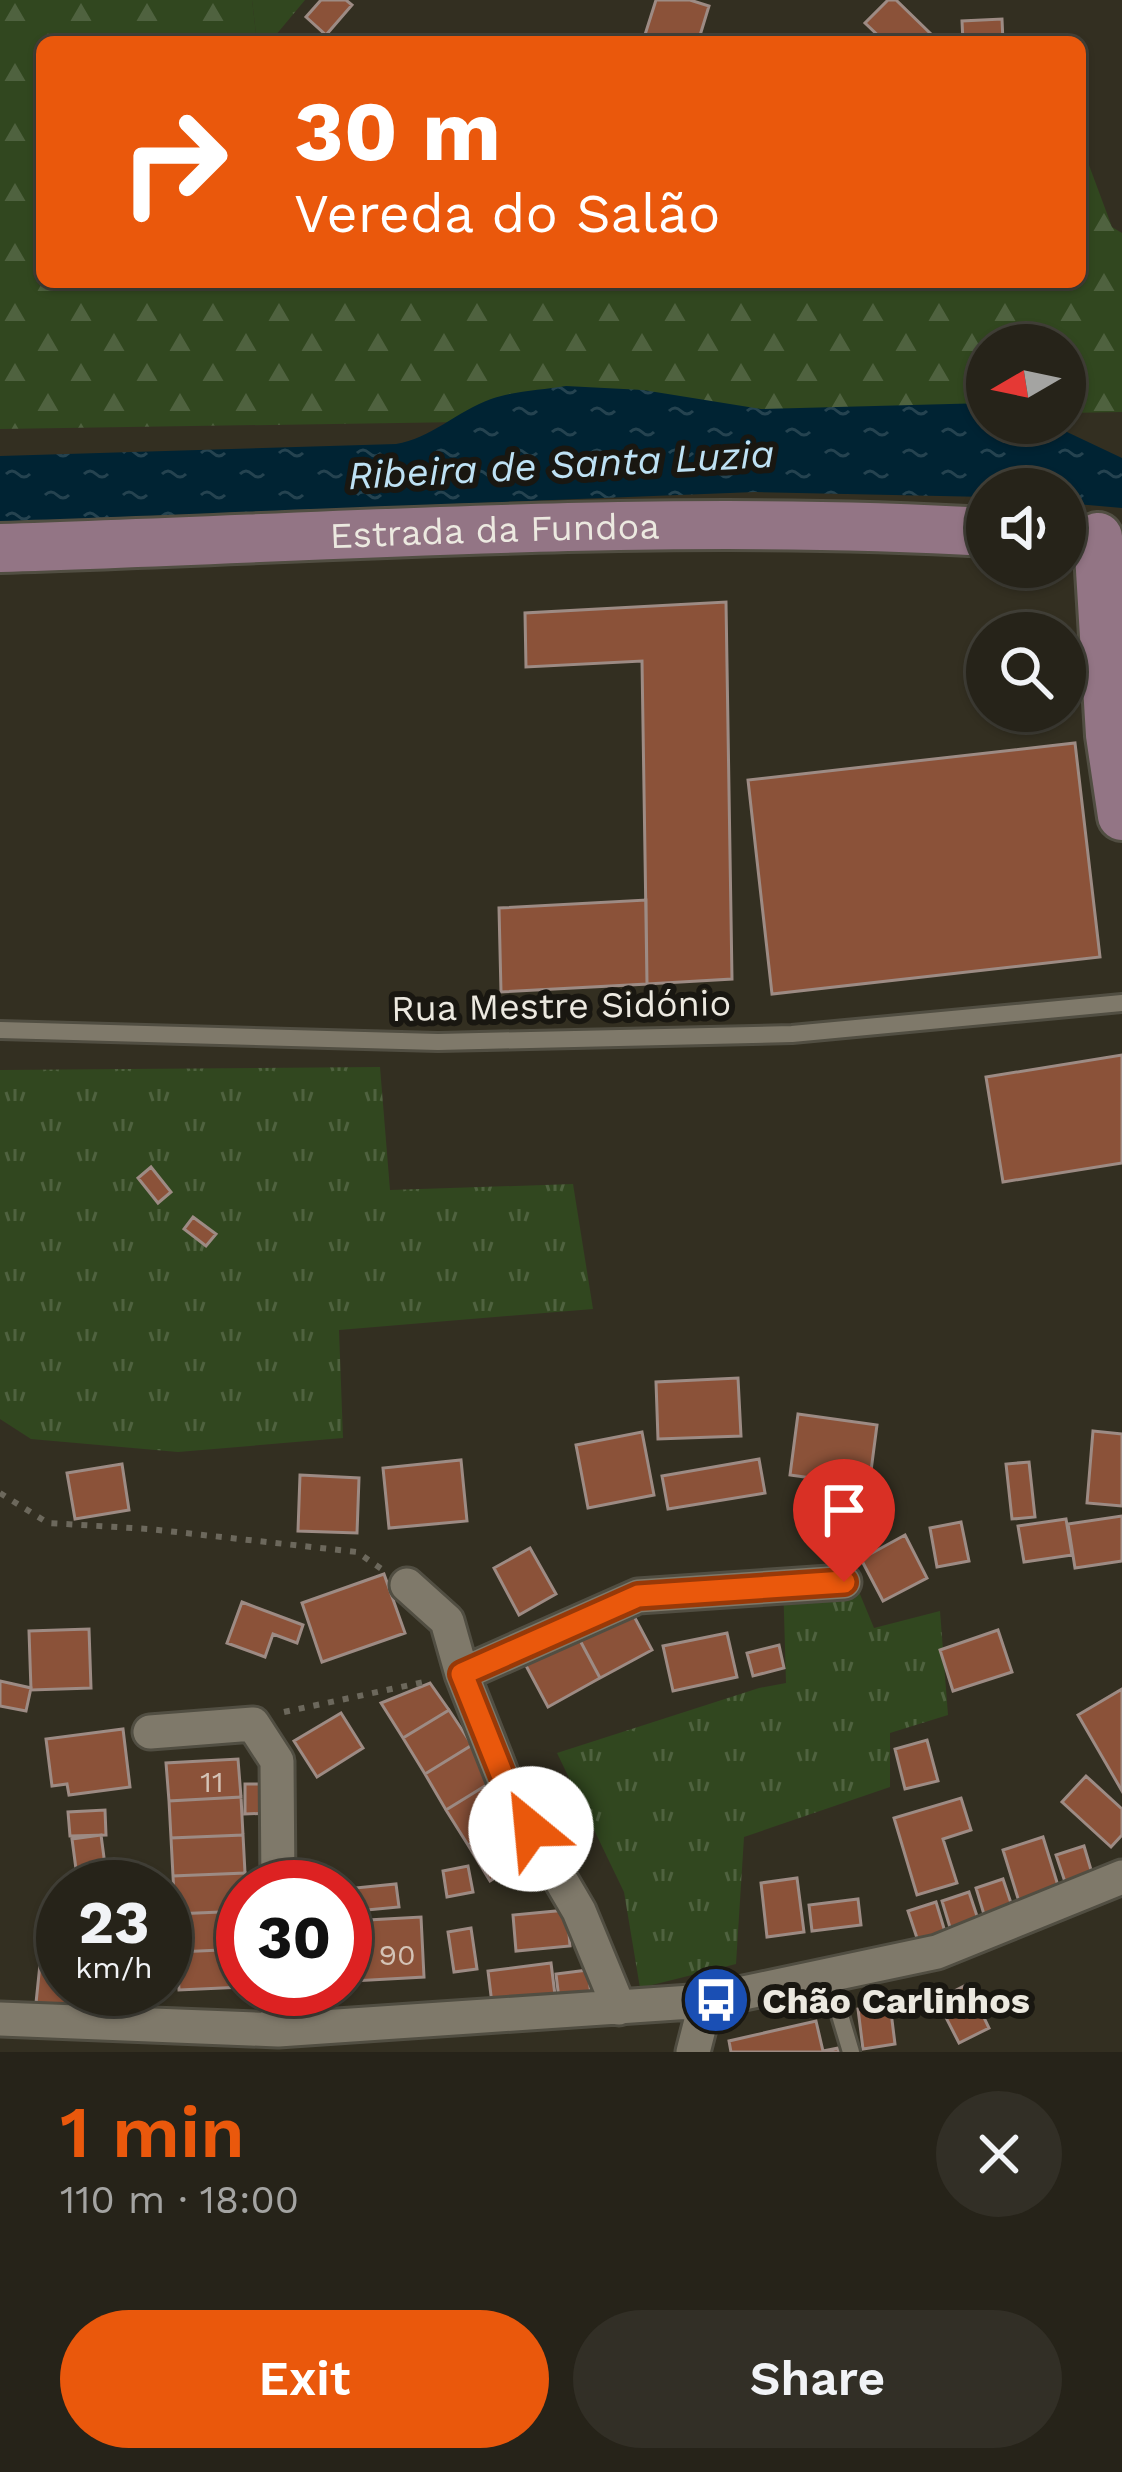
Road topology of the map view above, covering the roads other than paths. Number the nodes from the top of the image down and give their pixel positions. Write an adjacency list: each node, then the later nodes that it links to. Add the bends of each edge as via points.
1 (966, 531): 3 (main road, Estrada da Fundoa, via 696,525)
2 (1095, 536): 4 (main road)
3 (0, 548)
4 (1113, 626): 5 (main road, via 1110,735)
5 (1122, 816)
6 (1122, 1003): 7 (lane, Rua Mestre Sidónio, via 792,1034 438,1042)
7 (0, 1030)
8 (844, 1582): 10 (street, via 638,1596)
9 (407, 1586): 10 (street, via 447,1621)
10 (462, 1674): 16 (street, via 507,1787 579,1912)
11 (149, 1732): 12 (street, via 253,1724 278,1761)
12 (278, 1860)
13 (1122, 1877): 14 (street, via 937,1952)
14 (828, 1975): 15 (street); 21 (lane)
15 (706, 2000): 16 (street); 20 (street)
16 (620, 2008): 19 (street)
17 (278, 2016): 19 (street)
18 (0, 2019): 19 (street)
19 (278, 2030)
20 (693, 2052)
21 (851, 2052)

